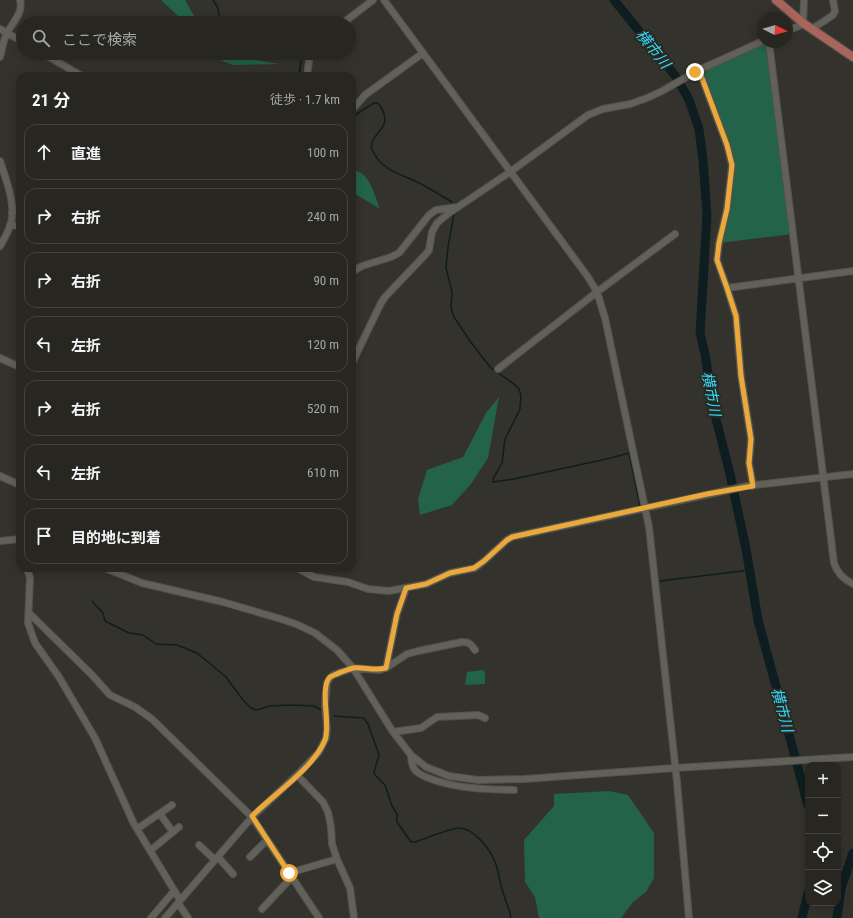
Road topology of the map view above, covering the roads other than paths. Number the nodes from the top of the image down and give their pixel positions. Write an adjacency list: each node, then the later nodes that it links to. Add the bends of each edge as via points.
1 (20, 0): 7 (street, via 21,8)
2 (373, 0): 8 (street)
3 (384, 0): 18 (street)
4 (776, 0): 10 (main road)
5 (804, 0): 10 (street)
6 (833, 1): 12 (street, via 833,15)
7 (17, 16)
8 (351, 16)
9 (16, 18): 14 (street)
10 (803, 23): 11 (street); 12 (main road)
11 (793, 28)
12 (812, 29): 20 (main road)
13 (0, 30): 14 (street)
14 (7, 33): 15 (street); 19 (street)
15 (16, 38)
16 (757, 43): 23 (street)
17 (770, 48): 38 (street)
18 (423, 53): 26 (street, via 365,95); 28 (street)
19 (0, 57)
20 (853, 58)
21 (54, 60): 24 (street)
22 (309, 60): 25 (street)
23 (697, 71): 28 (street, via 646,98 588,115); 39 (street, via 727,145 732,165 717,260)
24 (75, 72)
25 (308, 72)
26 (356, 105)
27 (0, 161): 31 (street, via 10,195)
28 (510, 172): 29 (street); 40 (street)
29 (459, 206): 36 (street, via 436,210 429,215 399,253); 41 (street, via 437,223 432,232 429,250 385,297)
30 (16, 210): 31 (street)
31 (12, 213): 32 (street)
32 (10, 225): 33 (street); 35 (street)
33 (16, 226)
34 (675, 234): 40 (street)
35 (0, 246)
36 (356, 270)
37 (853, 271): 38 (street)
38 (798, 278): 39 (street); 47 (street)
39 (727, 288): 49 (street, via 736,316 741,376 751,439)
40 (597, 292): 44 (street); 50 (street, via 605,318)
41 (356, 355)
42 (0, 358): 43 (street)
43 (16, 365)
44 (498, 368)
45 (853, 474): 47 (street)
46 (0, 476): 48 (street)
47 (823, 478): 49 (street); 56 (street, via 834,563 839,574)
48 (16, 483)
49 (750, 486): 50 (street)
50 (645, 508): 57 (street, via 512,537 474,568); 66 (street)
51 (16, 539): 52 (street)
52 (0, 541)
53 (28, 572): 58 (street)
54 (115, 572): 60 (street, via 142,583 240,606 296,624 323,638)
55 (305, 572): 57 (street, via 314,577 348,582 368,589 389,591)
56 (853, 584)
57 (406, 588): 61 (street, via 397,614)
58 (28, 613): 71 (street, via 110,695 135,706 152,719); 73 (street, via 28,623 35,643 59,676 95,738)
59 (474, 650): 61 (street, via 468,642 430,648 407,654)
60 (353, 668): 61 (street); 63 (street); 67 (street, via 329,679 325,705 326,738 319,752)
61 (386, 668)
62 (485, 718): 63 (street, via 478,715 437,717 421,728)
63 (393, 732): 64 (street)
64 (411, 755): 66 (street, via 438,773 478,780); 68 (street, via 415,770 450,785 475,789)
65 (853, 757): 66 (street)
66 (675, 768): 91 (street)
67 (297, 776): 71 (street); 80 (street, via 323,802 328,812 332,844)
68 (514, 790)
69 (172, 805): 70 (street)
70 (160, 814): 73 (street); 74 (street)
71 (252, 816): 75 (street); 79 (street)
72 (180, 827): 74 (street)
73 (138, 829): 77 (street)
74 (173, 832): 77 (street)
75 (267, 840): 78 (street); 82 (street)
76 (199, 845): 79 (street)
77 (151, 850): 83 (street)
78 (250, 857)
79 (216, 858): 81 (street); 84 (street)
80 (337, 859): 82 (street); 90 (street, via 350,888)
81 (233, 874)
82 (290, 875): 85 (street); 89 (street)
83 (174, 891): 84 (street); 86 (street)
84 (179, 901): 87 (street); 88 (street)
85 (262, 909)
86 (151, 918)
87 (165, 918)
88 (188, 918)
89 (319, 918)
90 (354, 918)
91 (689, 918)

